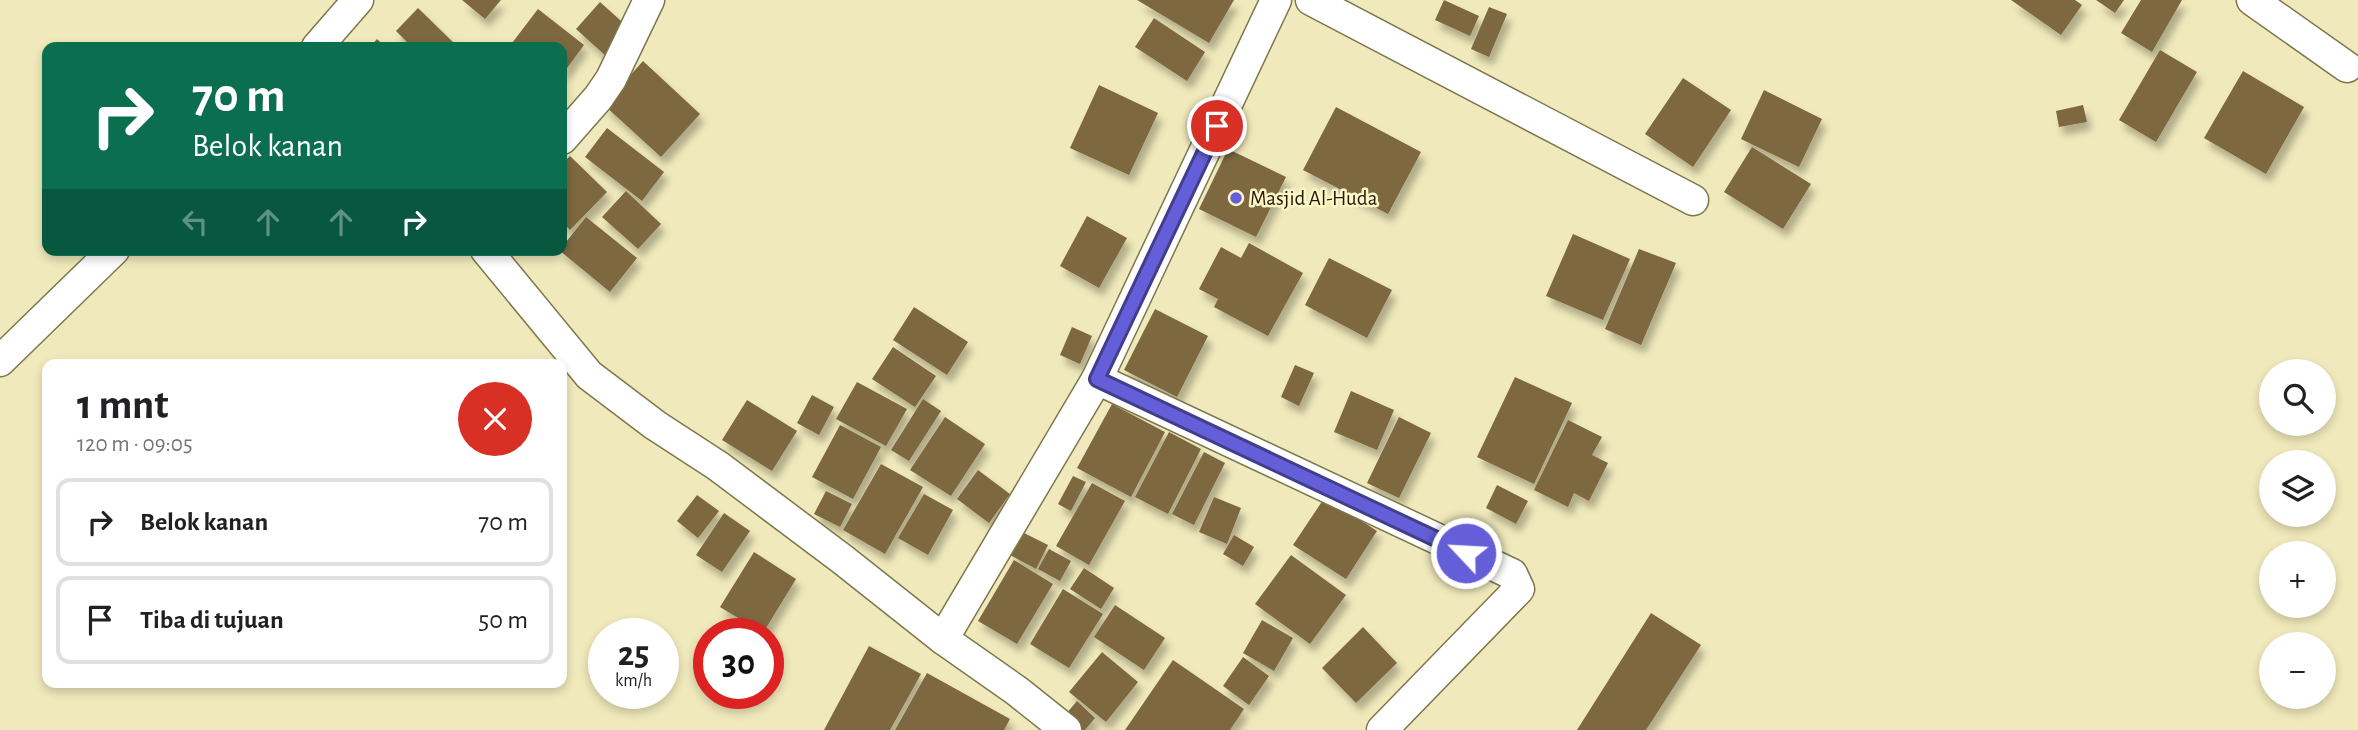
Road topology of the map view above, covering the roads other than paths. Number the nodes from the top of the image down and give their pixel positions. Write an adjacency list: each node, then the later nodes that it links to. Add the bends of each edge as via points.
1 (358, 0): 6 (street)
2 (649, 0): 8 (street, via 611,79)
3 (1276, 0): 13 (street)
4 (1311, 0): 9 (street)
5 (2252, 0): 7 (street)
6 (321, 42)
7 (2347, 67)
8 (567, 133)
9 (1693, 200)
10 (108, 256): 12 (street)
11 (491, 256): 14 (street, via 589,374 718,466)
12 (0, 361)
13 (1097, 379): 14 (street); 16 (street, via 1512,574 1519,589)
14 (943, 639): 15 (street)
15 (1066, 730)
16 (1382, 730)

